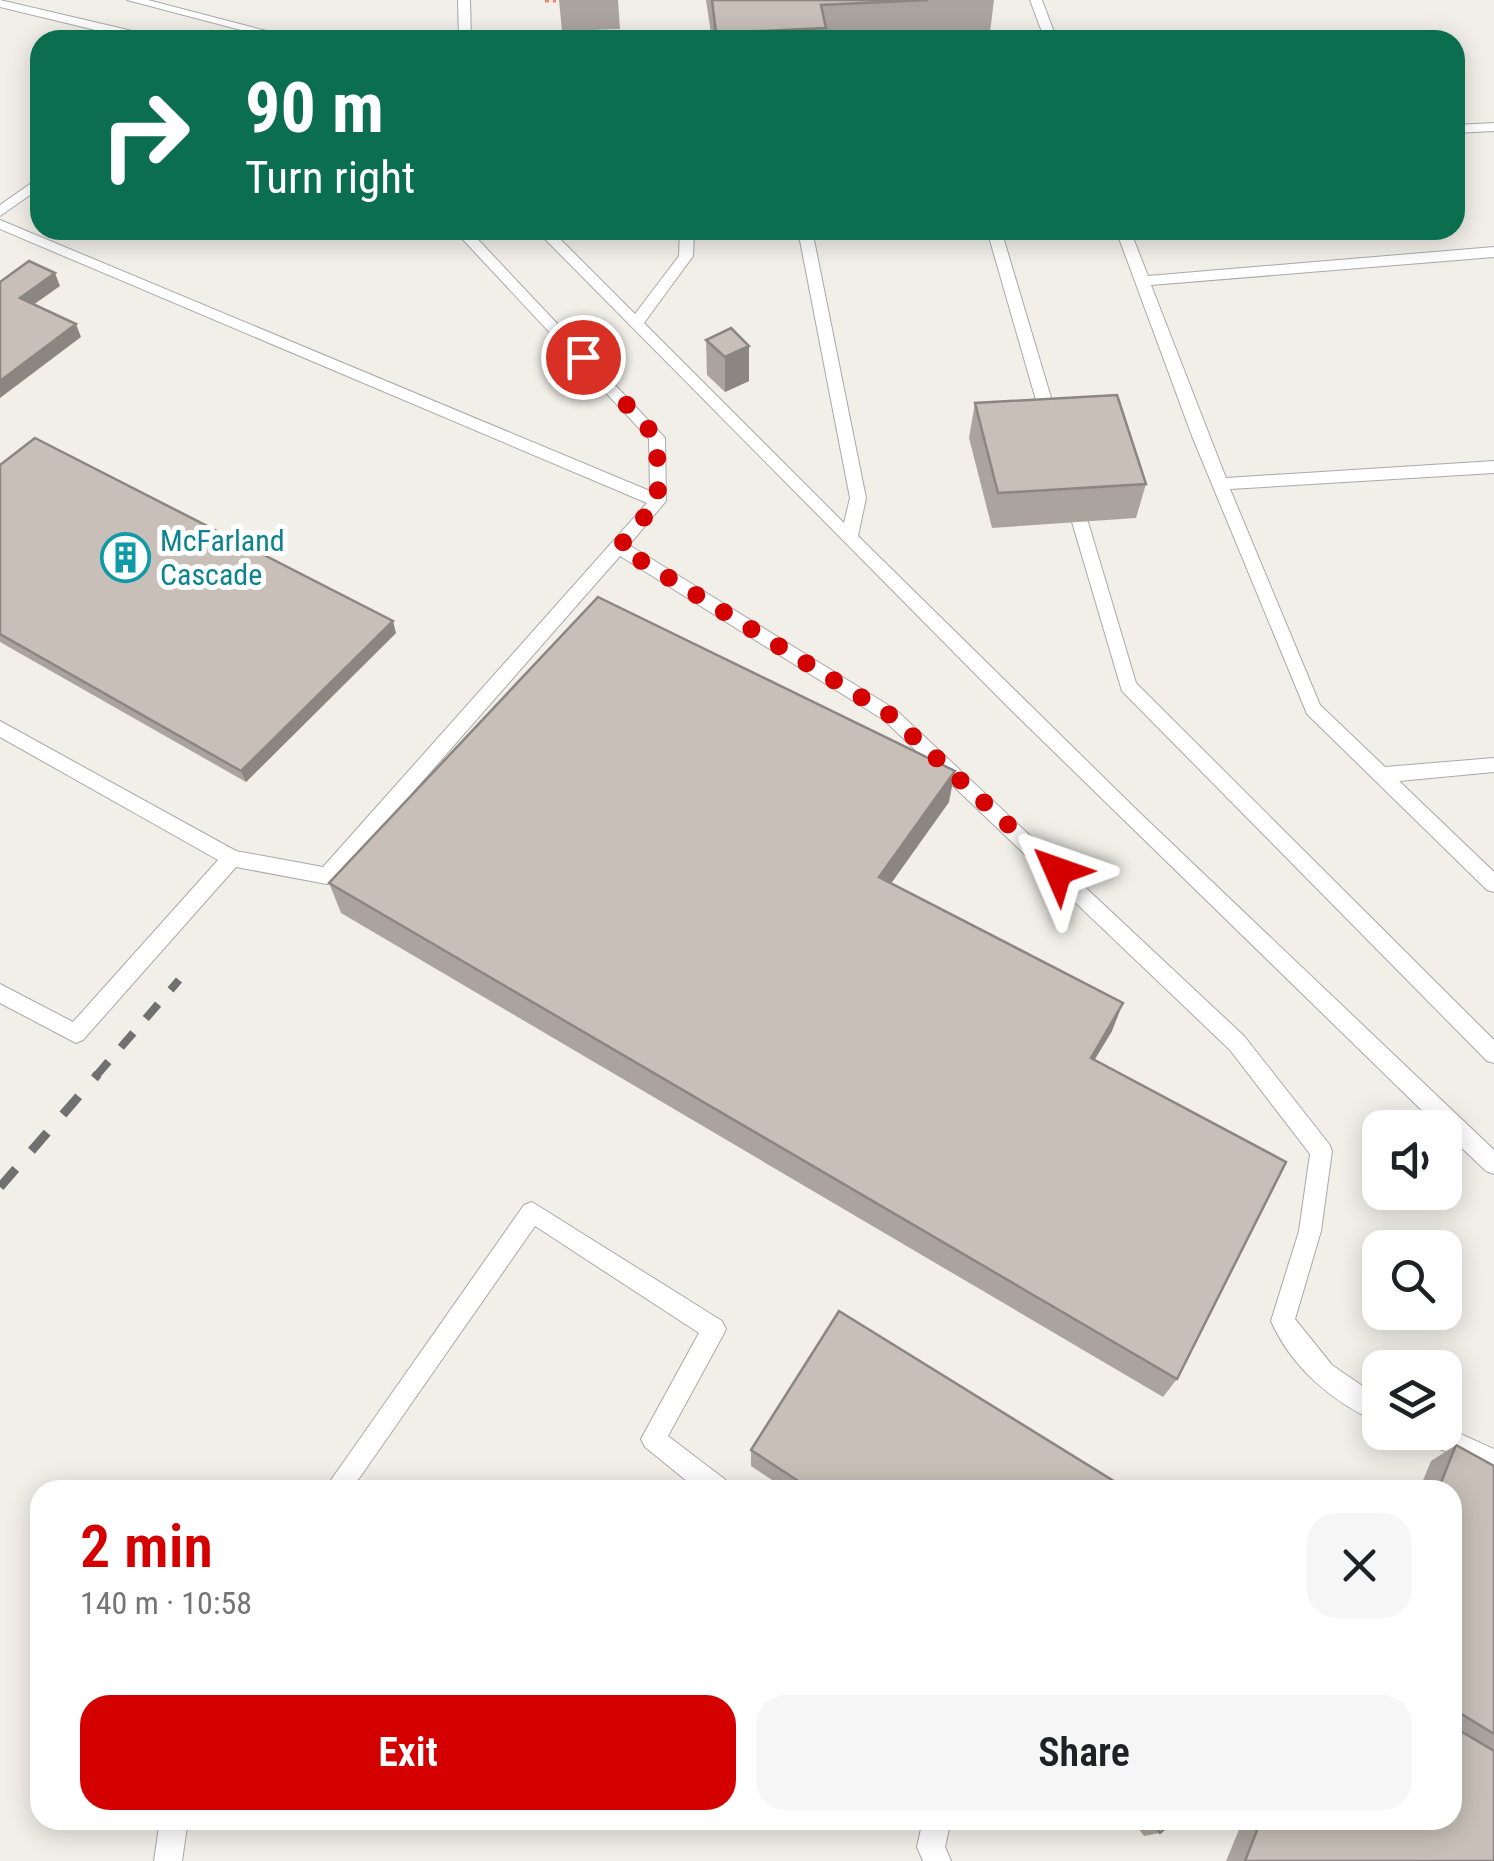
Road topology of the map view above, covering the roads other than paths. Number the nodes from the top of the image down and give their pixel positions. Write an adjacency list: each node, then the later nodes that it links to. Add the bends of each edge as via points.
1 (132, 0): 6 (lane)
2 (464, 0): 7 (lane)
3 (1036, 0): 8 (lane)
4 (0, 2): 5 (lane)
5 (113, 30)
6 (254, 30)
7 (464, 30)
8 (1048, 30)
9 (1494, 127): 10 (lane)
10 (1465, 128)
11 (30, 189): 12 (lane)
12 (0, 212)
13 (0, 224): 14 (lane)
14 (30, 237)
15 (38, 240): 28 (lane)
16 (470, 240): 28 (lane, via 657,438)
17 (553, 240): 24 (lane)
18 (686, 240): 24 (lane, via 686,256)
19 (807, 240): 30 (lane, via 858,498)
20 (997, 240): 25 (lane)
21 (1127, 240): 23 (lane)
22 (1494, 252): 23 (lane)
23 (1142, 281): 27 (lane)
24 (636, 324): 30 (lane)
25 (1054, 432)
26 (1494, 467): 27 (lane)
27 (1220, 484): 34 (lane, via 1314,709)
28 (658, 501): 31 (lane)
29 (1080, 522): 38 (lane, via 1128,686)
30 (849, 538): 39 (lane, via 1268,954)
31 (619, 547): 35 (lane, via 327,876); 40 (lane, via 890,715 1237,1043 1321,1151 1310,1231 1283,1321 1300,1353)
32 (0, 728): 35 (lane)
33 (1494, 765): 34 (lane)
34 (1378, 774): 36 (lane)
35 (232, 858): 37 (lane, via 76,1034)
36 (1494, 884)
37 (0, 993)
38 (1494, 1054)
39 (1494, 1164)
40 (1362, 1403)
41 (1462, 1447): 42 (lane)
42 (1494, 1461)
43 (343, 1480): 44 (lane, via 532,1212 714,1329 652,1440)
44 (705, 1480)
45 (173, 1830): 47 (lane)
46 (935, 1830): 48 (lane)
47 (168, 1861)
48 (937, 1861)

